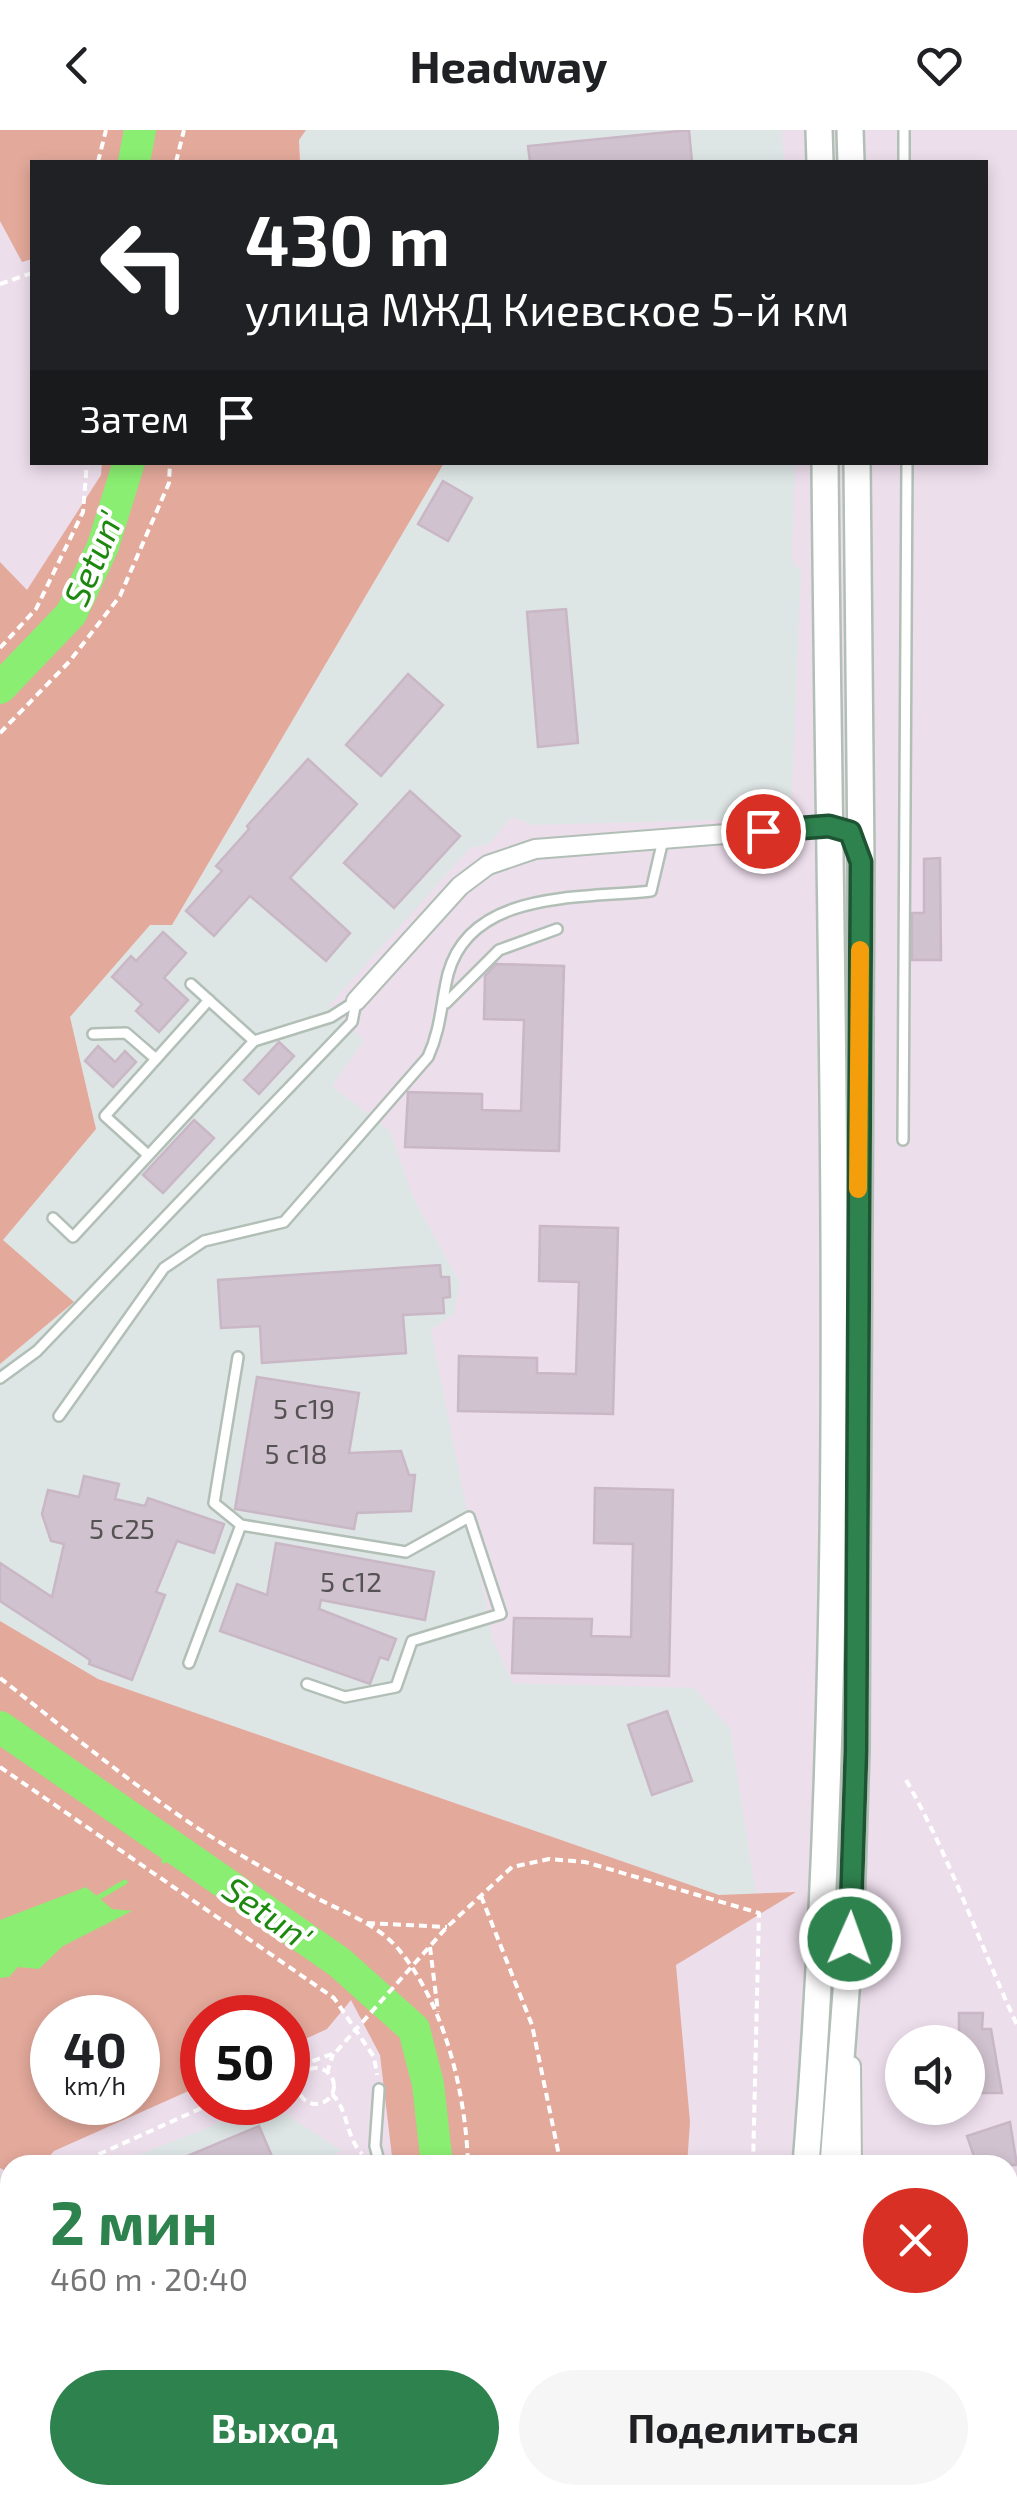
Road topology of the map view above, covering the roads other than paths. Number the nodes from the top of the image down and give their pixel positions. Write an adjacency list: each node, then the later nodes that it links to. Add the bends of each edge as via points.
1 (819, 130): 4 (main road)
2 (850, 130): 5 (main road)
3 (904, 130): 6 (lane)
4 (820, 160)
5 (851, 160)
6 (904, 160)
7 (825, 465): 10 (main road)
8 (857, 465): 12 (main road)
9 (907, 465): 21 (lane)
10 (829, 826): 11 (street); 12 (street, via 850,832); 31 (main road, via 830,1706)
11 (664, 839): 16 (street, via 535,849 488,865 460,886); 17 (lane, via 651,891 501,910 458,952)
12 (861, 862): 30 (main road)
13 (558, 929): 17 (lane, via 499,950)
14 (191, 984): 15 (lane)
15 (209, 1000): 19 (lane); 20 (lane)
16 (356, 1001): 19 (lane, via 331,1017); 25 (lane, via 352,1022 37,1352)
17 (444, 1005): 26 (lane, via 428,1057 284,1222 182,1252 146,1290)
18 (93, 1034): 20 (lane, via 126,1033)
19 (254, 1041): 22 (lane)
20 (156, 1059): 22 (lane, via 104,1116)
21 (903, 1140)
22 (148, 1155): 23 (lane, via 73,1236)
23 (52, 1218)
24 (238, 1356): 27 (lane, via 214,1504)
25 (0, 1378)
26 (59, 1416)
27 (241, 1525): 28 (lane); 29 (lane, via 406,1552 468,1517 501,1614 412,1641 396,1687 345,1697)
28 (189, 1663)
29 (307, 1684)
30 (850, 1939): 36 (main road); 37 (street)
31 (815, 2046): 34 (street); 35 (main road)
32 (379, 2089): 33 (lane)
33 (375, 2155)
34 (798, 2155)
35 (807, 2155)
36 (834, 2155)
37 (852, 2155)

